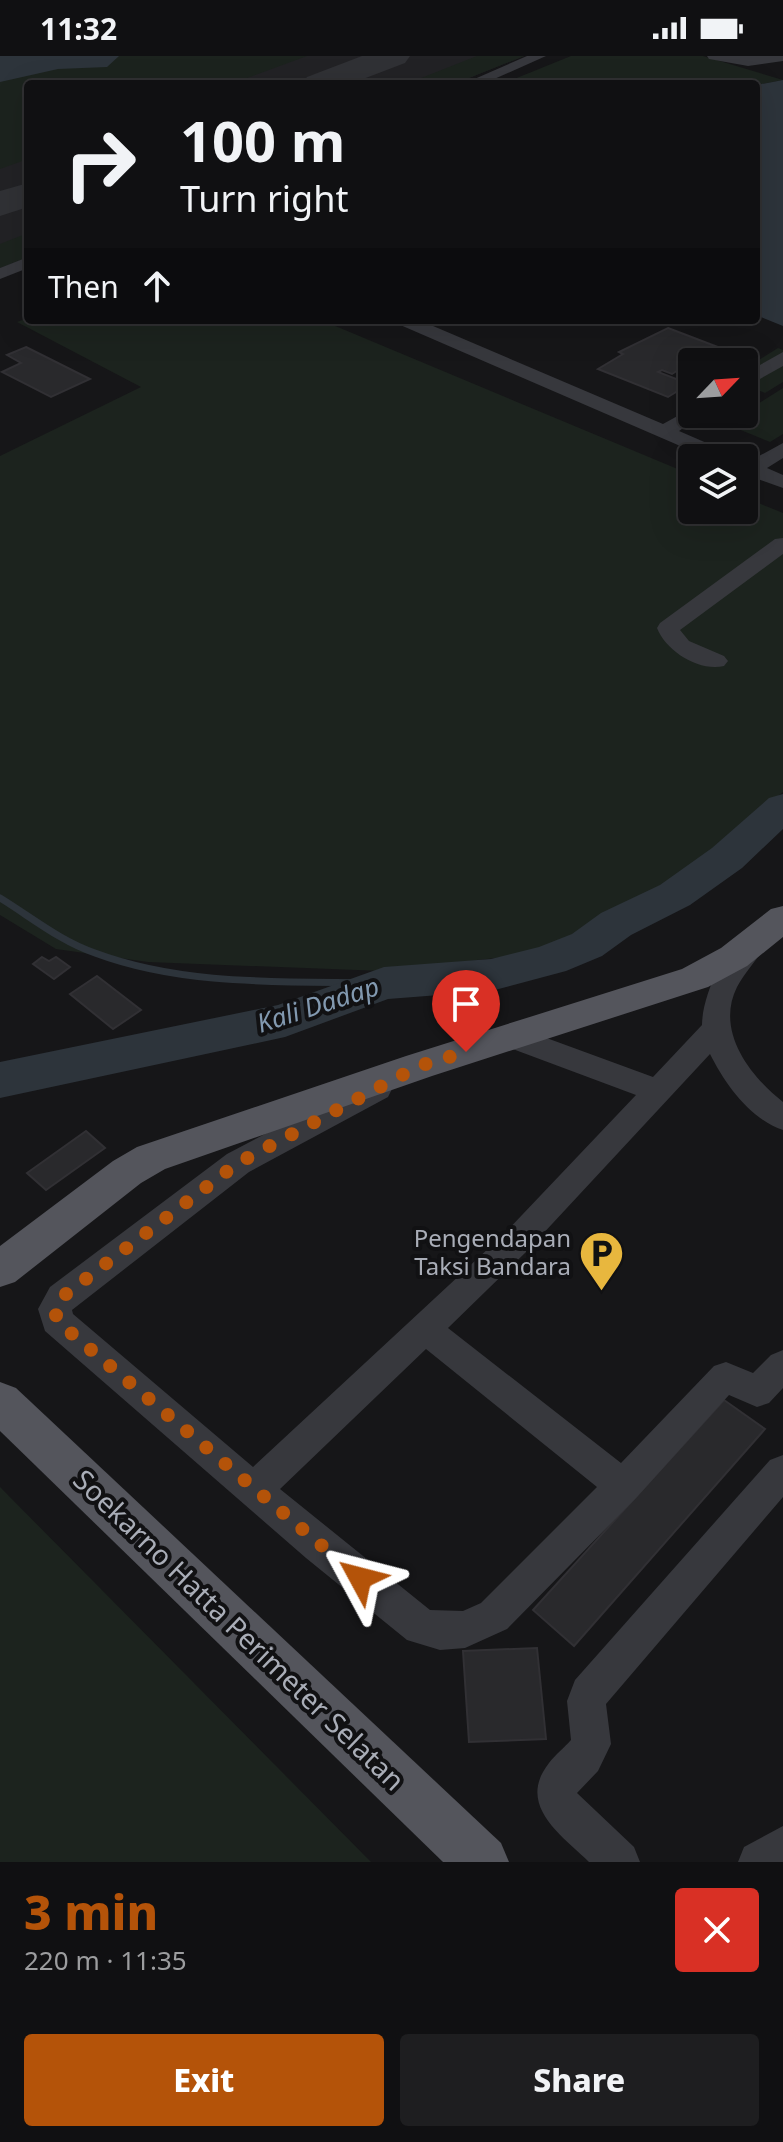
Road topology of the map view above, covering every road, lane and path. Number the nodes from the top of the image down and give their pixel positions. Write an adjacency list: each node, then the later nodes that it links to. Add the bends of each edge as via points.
1 (539, 56): 4 (street)
2 (714, 56): 3 (street, via 748,62)
3 (783, 57)
4 (480, 80)
5 (24, 264): 6 (street)
6 (0, 274)
7 (413, 324): 11 (street)
8 (783, 358): 9 (street)
9 (758, 373)
10 (678, 423): 11 (street)
11 (664, 432): 12 (street)
12 (692, 444)
13 (783, 449): 14 (street)
14 (758, 463)
15 (758, 472): 16 (street)
16 (783, 482)
17 (783, 544): 18 (street, via 668,628 678,646)
18 (716, 661)
19 (783, 918): 20 (main road)
20 (752, 945): 21 (street, via 720,994); 22 (main road, via 695,978)
21 (716, 1029): 24 (street); 25 (street, via 738,1074)
22 (512, 1037): 23 (main road); 24 (street)
23 (419, 1066): 26 (main road, via 139,1164); 32 (street, via 238,1163 62,1297 55,1309 57,1321)
24 (658, 1091): 27 (street, via 515,1243)
25 (783, 1118)
26 (0, 1270)
27 (425, 1329): 31 (street); 32 (street)
28 (783, 1365): 31 (street, via 757,1392 726,1377)
29 (0, 1402): 34 (main road, Soekarno Hatta Perimeter Selatan)
30 (783, 1471): 35 (street, via 585,1702 591,1745 557,1785 555,1795)
31 (623, 1486): 32 (street, via 494,1616 465,1629 440,1631 421,1627)
32 (255, 1489)
33 (783, 1847): 36 (street)
34 (480, 1861)
35 (619, 1862)
36 (759, 1862)

